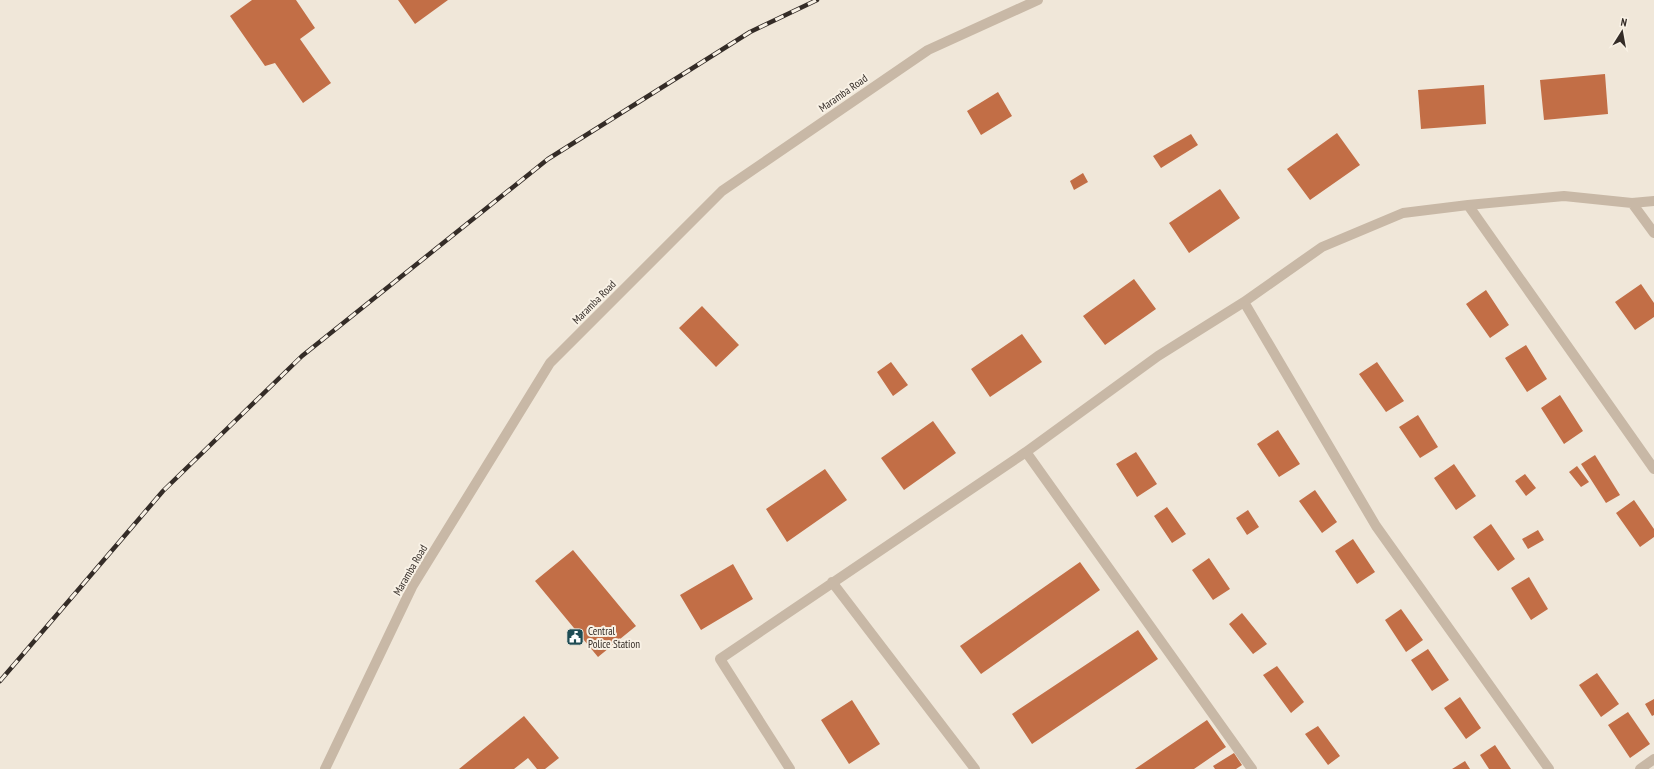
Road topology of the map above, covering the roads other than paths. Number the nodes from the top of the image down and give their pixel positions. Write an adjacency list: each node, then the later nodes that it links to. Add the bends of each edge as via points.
1 (1038, 0): 11 (street, Maramba Road, via 928,50 722,191 550,363 412,587)
2 (1654, 201): 3 (street)
3 (1632, 203): 4 (street, via 1564,196); 5 (street)
4 (1468, 205): 6 (street, via 1403,213 1322,247); 8 (street)
5 (1654, 233)
6 (1244, 302): 7 (street, via 1158,356); 15 (street, via 1376,526)
7 (1026, 452): 9 (street); 14 (street)
8 (1654, 469)
9 (832, 582): 12 (street, via 720,659); 13 (street)
10 (1654, 759): 16 (street)
11 (325, 769)
12 (790, 769)
13 (974, 769)
14 (1252, 769)
15 (1549, 769)
16 (1640, 769)

